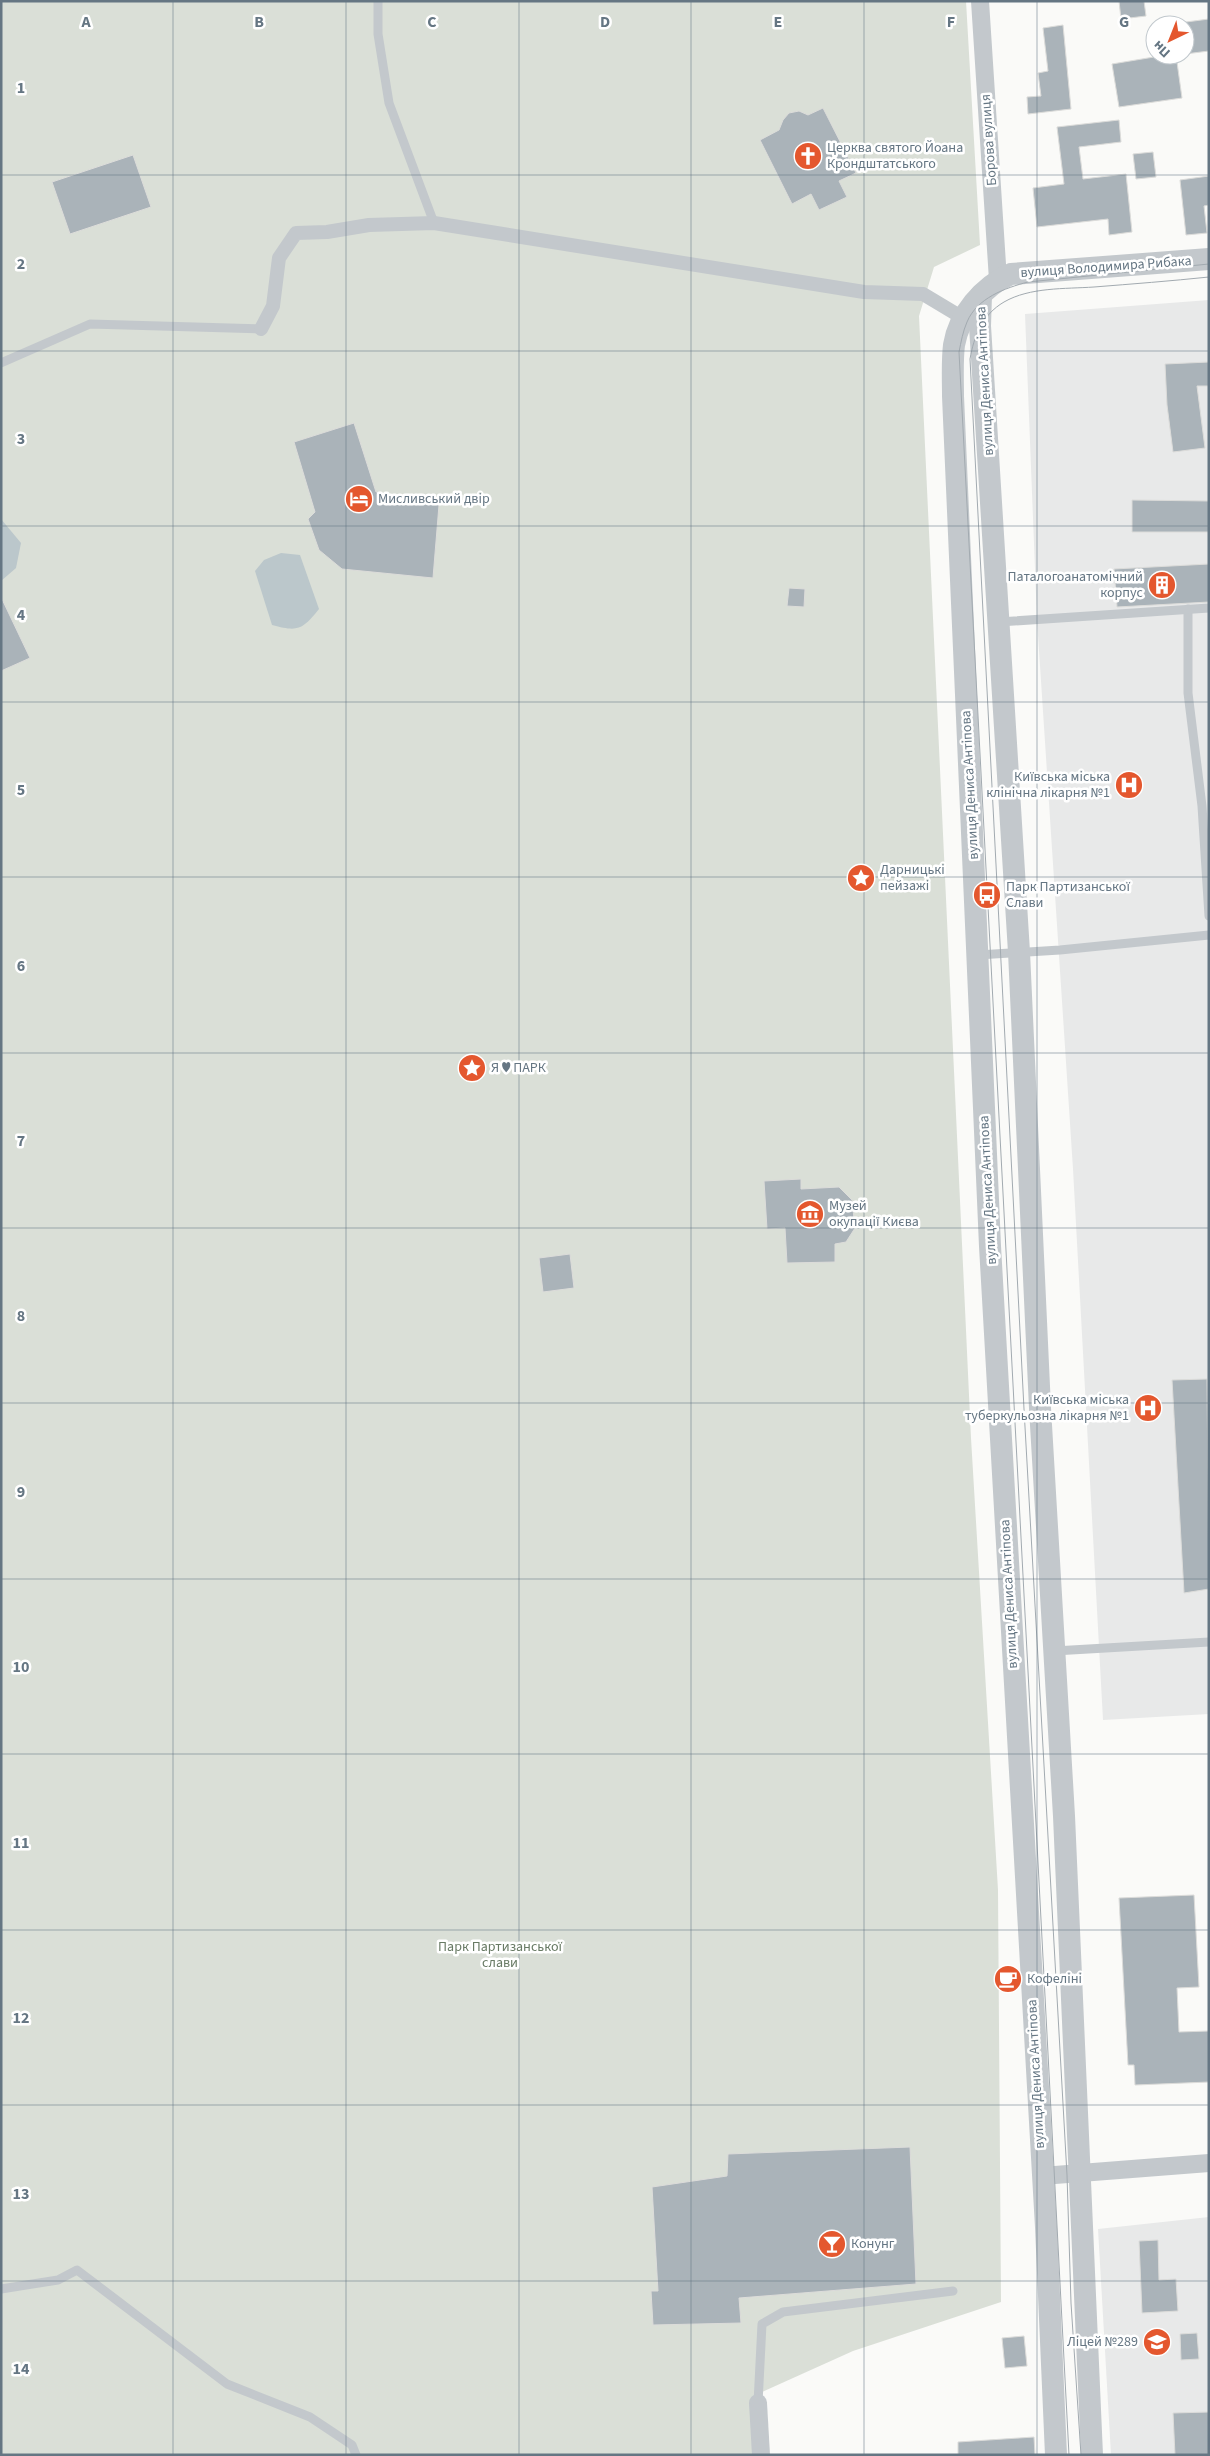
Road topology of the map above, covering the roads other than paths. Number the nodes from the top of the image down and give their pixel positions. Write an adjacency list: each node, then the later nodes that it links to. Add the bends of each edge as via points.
1 (378, 1): 3 (lane, via 378,34 389,103)
2 (980, 1): 5 (street, Борова вулиця)
3 (434, 223): 7 (street, via 864,292 923,294); 8 (street, via 369,225 296,233 279,258 273,306)
4 (1209, 259): 5 (street, вулиця Володимира Рибака, via 1011,274)
5 (998, 280): 6 (street, вулиця Володимира Рибака)
6 (981, 295): 7 (street, вулиця Дениса Антіпова); 12 (street, вулиця Дениса Антіпова, via 980,326)
7 (963, 318): 16 (street, вулиця Дениса Антіпова, via 954,344 953,396)
8 (261, 329): 9 (lane, via 90,324)
9 (1, 363)
10 (1209, 608): 11 (lane)
11 (1188, 609): 12 (lane); 13 (lane, via 1188,693 1202,806)
12 (999, 622): 15 (street, вулиця Дениса Антіпова)
13 (1209, 916)
14 (1209, 935): 15 (lane)
15 (1020, 952): 16 (lane); 18 (street, вулиця Дениса Антіпова)
16 (977, 955): 21 (street, вулиця Дениса Антіпова, via 990,1256)
17 (1209, 1642): 18 (lane)
18 (1053, 1651): 20 (street, вулиця Дениса Антіпова, via 1064,1826)
19 (1209, 2162): 20 (street)
20 (1078, 2174): 21 (street); 28 (street, вулиця Дениса Антіпова)
21 (1042, 2176): 27 (street, вулиця Дениса Антіпова)
22 (1, 2289): 25 (lane, via 58,2280 77,2270 227,2384 310,2417 352,2445)
23 (953, 2291): 24 (lane, via 783,2312 762,2324)
24 (758, 2403): 26 (street)
25 (356, 2455)
26 (761, 2455)
27 (1056, 2455)
28 (1092, 2455)

